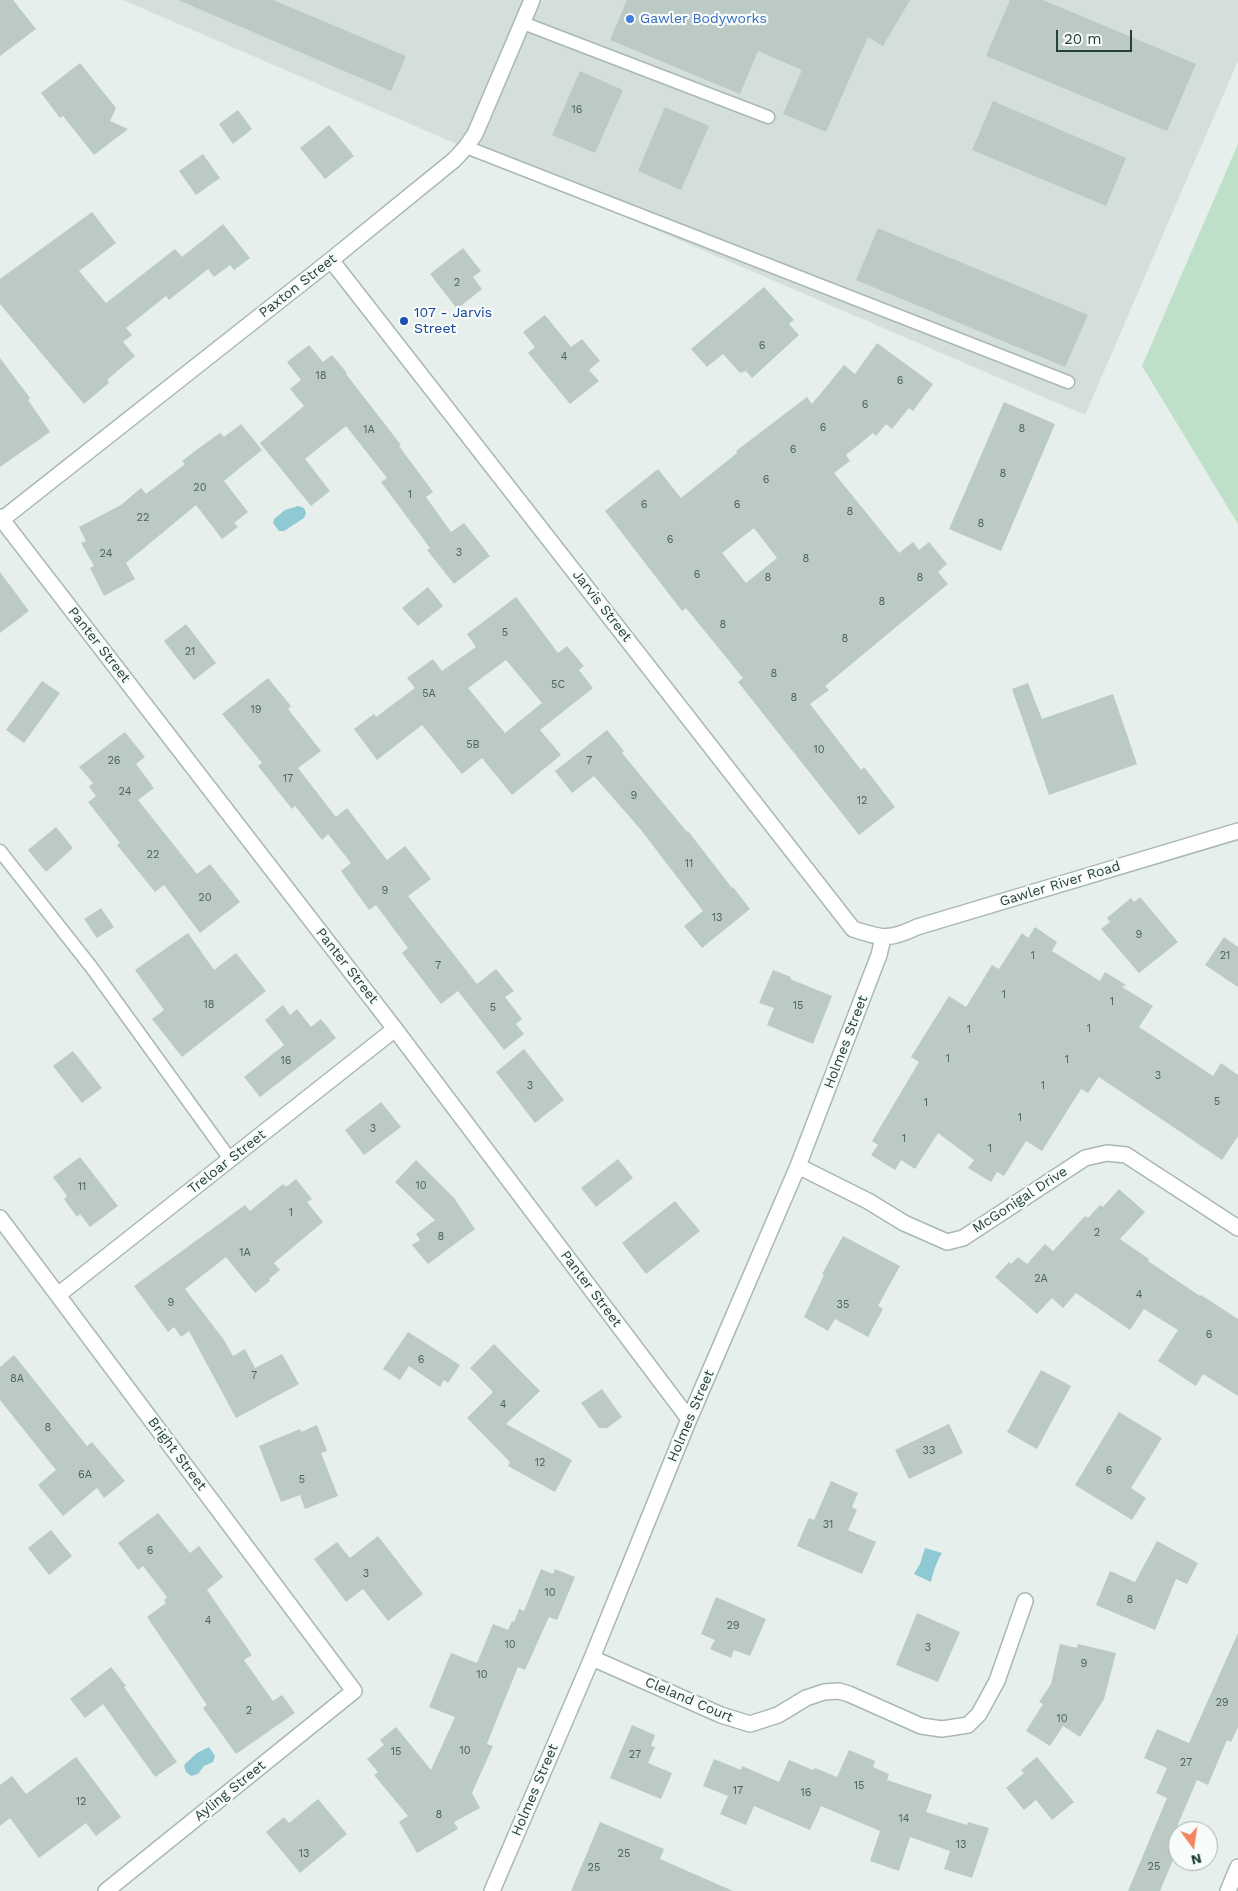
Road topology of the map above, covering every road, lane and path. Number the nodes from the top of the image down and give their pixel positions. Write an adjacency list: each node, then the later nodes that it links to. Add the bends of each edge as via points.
1 (532, 0): 2 (street, Paxton Street)
2 (522, 23): 3 (lane); 4 (street, Paxton Street, via 475,134)
3 (768, 117)
4 (466, 147): 5 (street, Paxton Street); 6 (lane)
5 (331, 260): 7 (street, Paxton Street); 10 (street, Jarvis Street, via 853,929)
6 (1068, 382)
7 (1, 519): 11 (street, Panter Street)
8 (1238, 831): 10 (street, Gawler River Road)
9 (0, 852): 12 (lane, via 92,968)
10 (882, 938): 13 (street, Holmes Street, via 879,955)
11 (395, 1029): 12 (street, Treloar Street); 17 (street, Panter Street)
12 (230, 1159): 16 (street, Treloar Street)
13 (798, 1166): 15 (street, McGonigal Drive, via 904,1223 947,1242 963,1238 1085,1158 1107,1153 1126,1155); 17 (street, Holmes Street)
14 (0, 1218): 16 (street, Bright Street)
15 (1238, 1228)
16 (58, 1294): 20 (street, Bright Street)
17 (689, 1419): 19 (street, Holmes Street)
18 (1025, 1601): 19 (street, Cleland Court, via 997,1681 980,1714 968,1725 954,1728 921,1726 840,1691 806,1698 778,1715 750,1724 721,1715)
19 (592, 1658): 23 (street, Holmes Street)
20 (354, 1691): 22 (street, Ayling Street)
21 (1238, 1868): 24 (street)
22 (106, 1891)
23 (492, 1891)
24 (1228, 1891)

